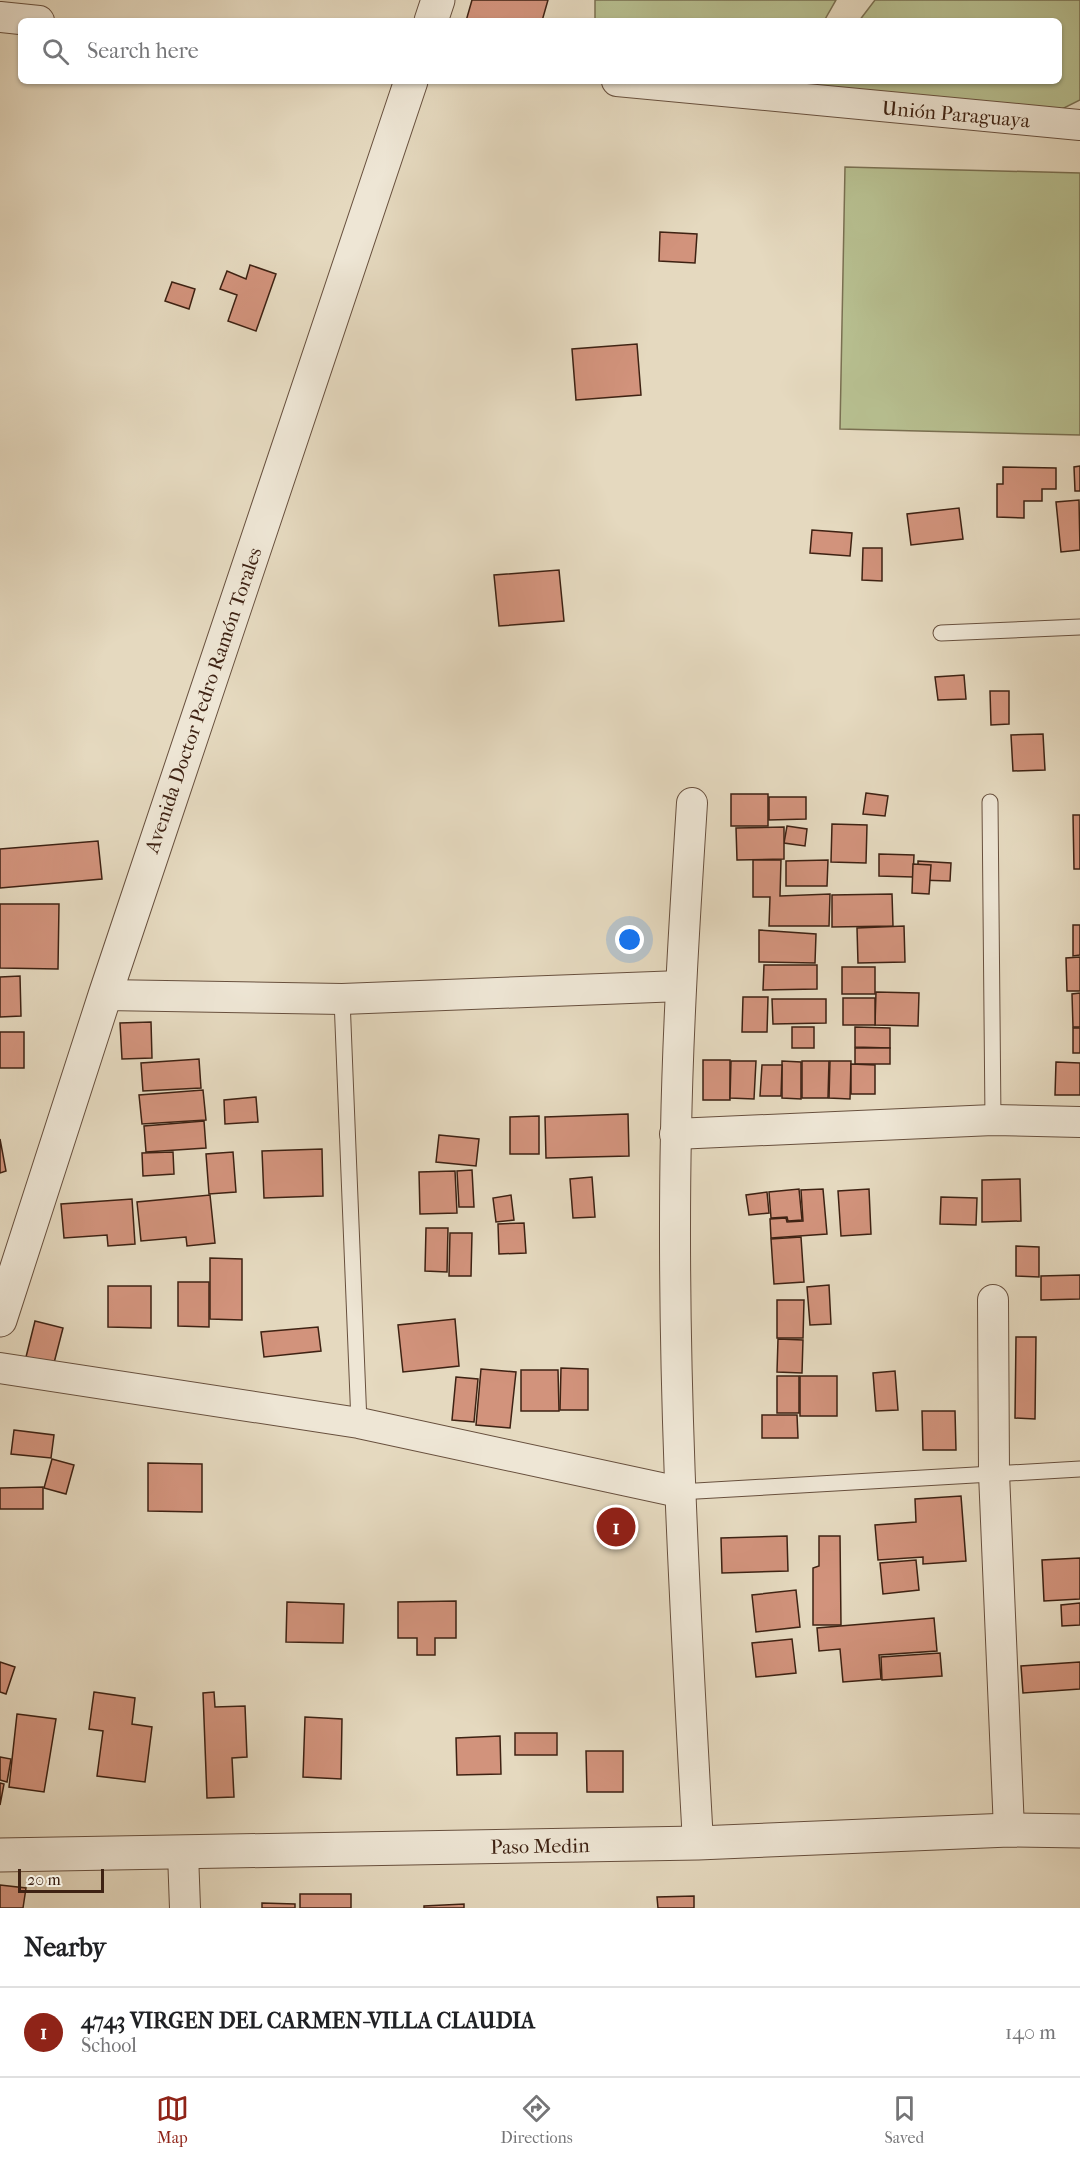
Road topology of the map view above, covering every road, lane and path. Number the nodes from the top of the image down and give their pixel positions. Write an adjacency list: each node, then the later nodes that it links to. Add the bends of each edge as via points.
1 (438, 0): 3 (street)
2 (0, 17): 4 (street)
3 (432, 18)
4 (18, 19)
5 (410, 84): 13 (street, Avenida Doctor Pedro Ramón Torales)
6 (649, 84): 7 (street, Unión Paraguaya)
7 (1080, 125)
8 (1080, 627): 9 (lane)
9 (941, 633)
10 (990, 802): 15 (lane)
11 (692, 803): 12 (street)
12 (681, 986): 14 (street); 17 (street)
13 (105, 995): 14 (street); 19 (street, Avenida Doctor Pedro Ramón Torales)
14 (342, 999): 21 (lane)
15 (993, 1120): 16 (street); 17 (street)
16 (1080, 1122)
17 (675, 1134): 24 (street)
18 (993, 1300): 23 (street)
19 (0, 1320)
20 (0, 1368): 21 (street)
21 (359, 1423): 24 (street)
22 (1080, 1469): 23 (lane)
23 (994, 1473): 24 (lane); 25 (street)
24 (679, 1492): 27 (street)
25 (1009, 1830): 26 (street, Paso Medin); 27 (street, Paso Medin)
26 (1080, 1831)
27 (698, 1843): 28 (street, Paso Medin)
28 (183, 1853): 29 (street, Paso Medin); 30 (street)
29 (0, 1855)
30 (185, 1908)

